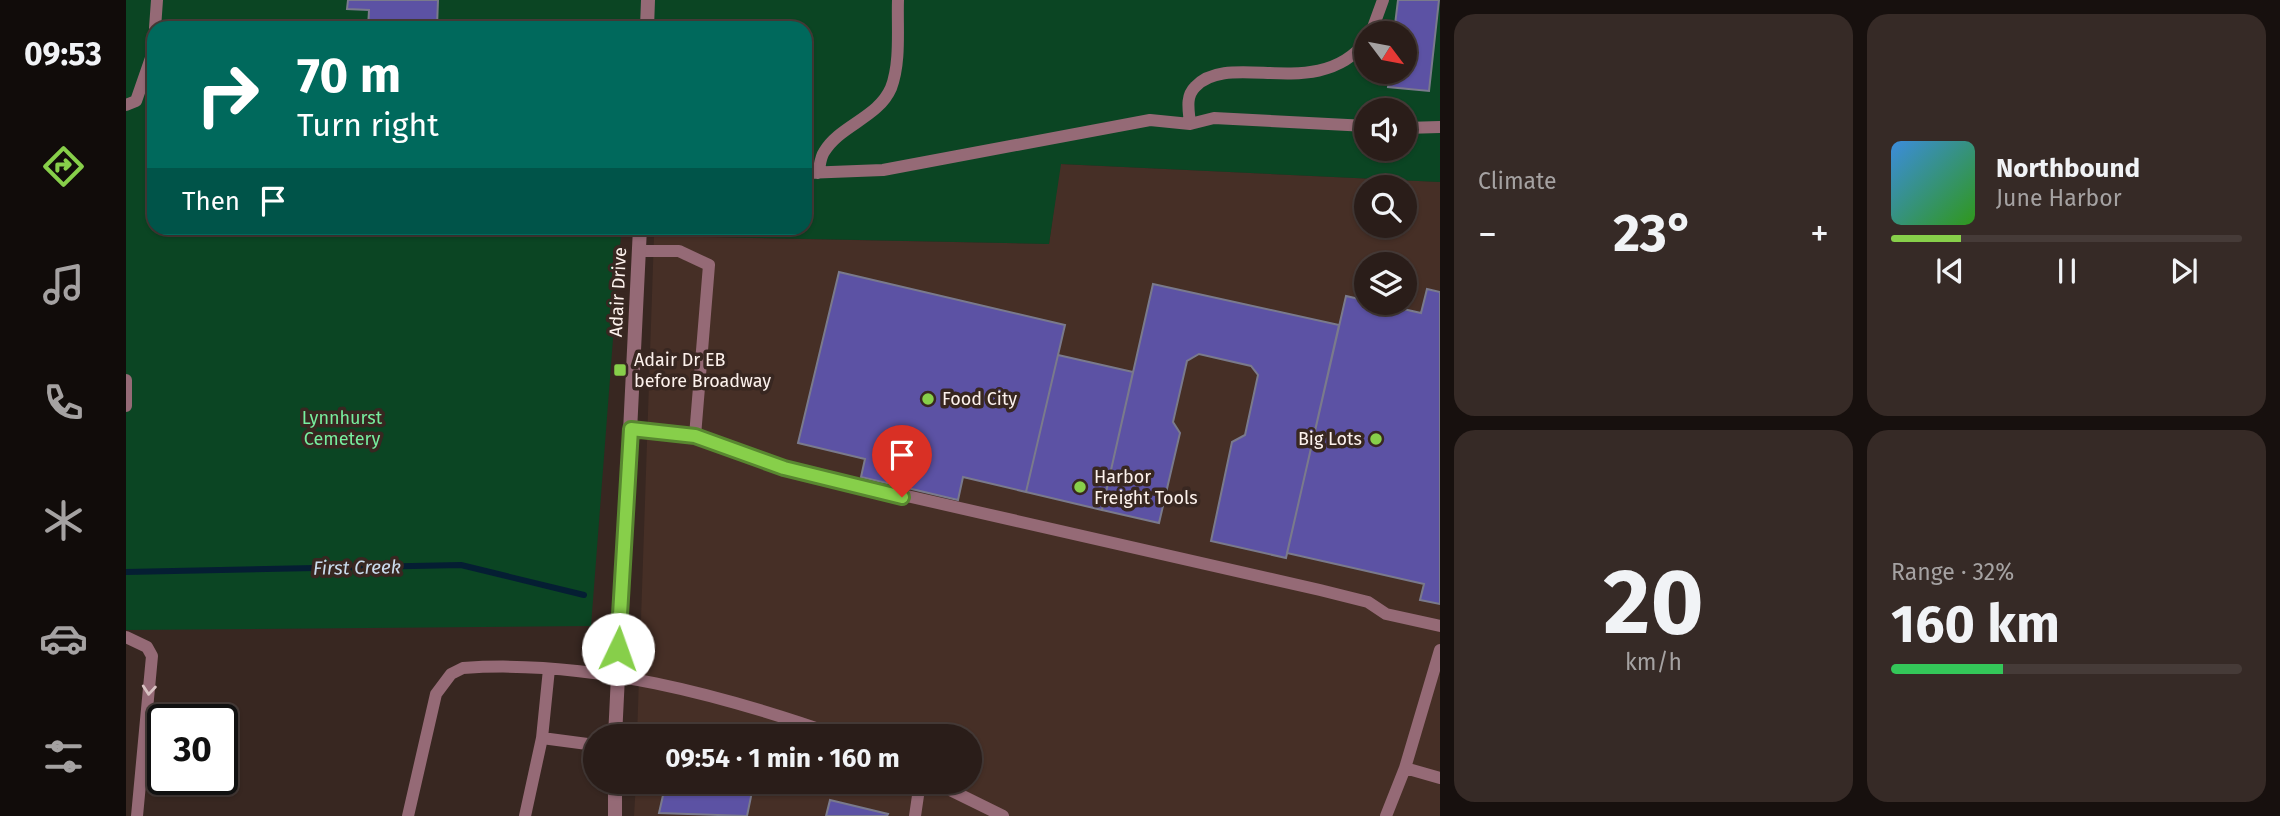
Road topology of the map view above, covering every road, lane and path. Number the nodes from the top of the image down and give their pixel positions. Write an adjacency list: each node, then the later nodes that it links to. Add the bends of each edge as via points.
1 (157, 0): 5 (lane)
2 (648, 0): 6 (street)
3 (898, 0): 15 (lane, via 891,88 878,106 823,152)
4 (1383, 0): 7 (lane)
5 (156, 21)
6 (647, 21)
7 (1375, 21)
8 (1354, 54): 11 (lane, via 1332,68 1218,75 1203,80 1188,100)
9 (147, 69): 10 (lane, via 136,101)
10 (126, 105)
11 (1190, 124): 12 (lane, via 1214,118); 15 (lane, via 1150,120 883,170)
12 (1354, 126)
13 (1440, 127): 14 (lane)
14 (1417, 128)
15 (812, 173)
16 (640, 235): 17 (street, Adair Drive)
17 (639, 251): 20 (street, Adair Drive); 21 (lane, via 679,251 709,265)
18 (126, 380): 19 (lane)
19 (126, 406)
20 (631, 429): 21 (lane); 26 (street, Adair Drive)
21 (695, 436): 22 (lane, via 784,468 1320,590 1368,603 1386,614)
22 (1440, 626)
23 (126, 637): 36 (lane, one-way to 36, via 148,647 152,656)
24 (1440, 650): 31 (lane)
25 (549, 669): 26 (lane); 29 (lane); 37 (lane, via 463,668 442,682 430,713)
26 (616, 676): 27 (street, Adair Drive); 28 (lane)
27 (615, 724)
28 (800, 724)
29 (542, 738): 30 (lane); 38 (lane)
30 (583, 743)
31 (1405, 768): 32 (lane); 42 (lane)
32 (1440, 778)
33 (615, 794): 39 (street)
34 (918, 794): 40 (lane)
35 (958, 794): 41 (lane)
36 (137, 816)
37 (408, 816)
38 (525, 816)
39 (616, 816)
40 (915, 816)
41 (1003, 816)
42 (1386, 816)

